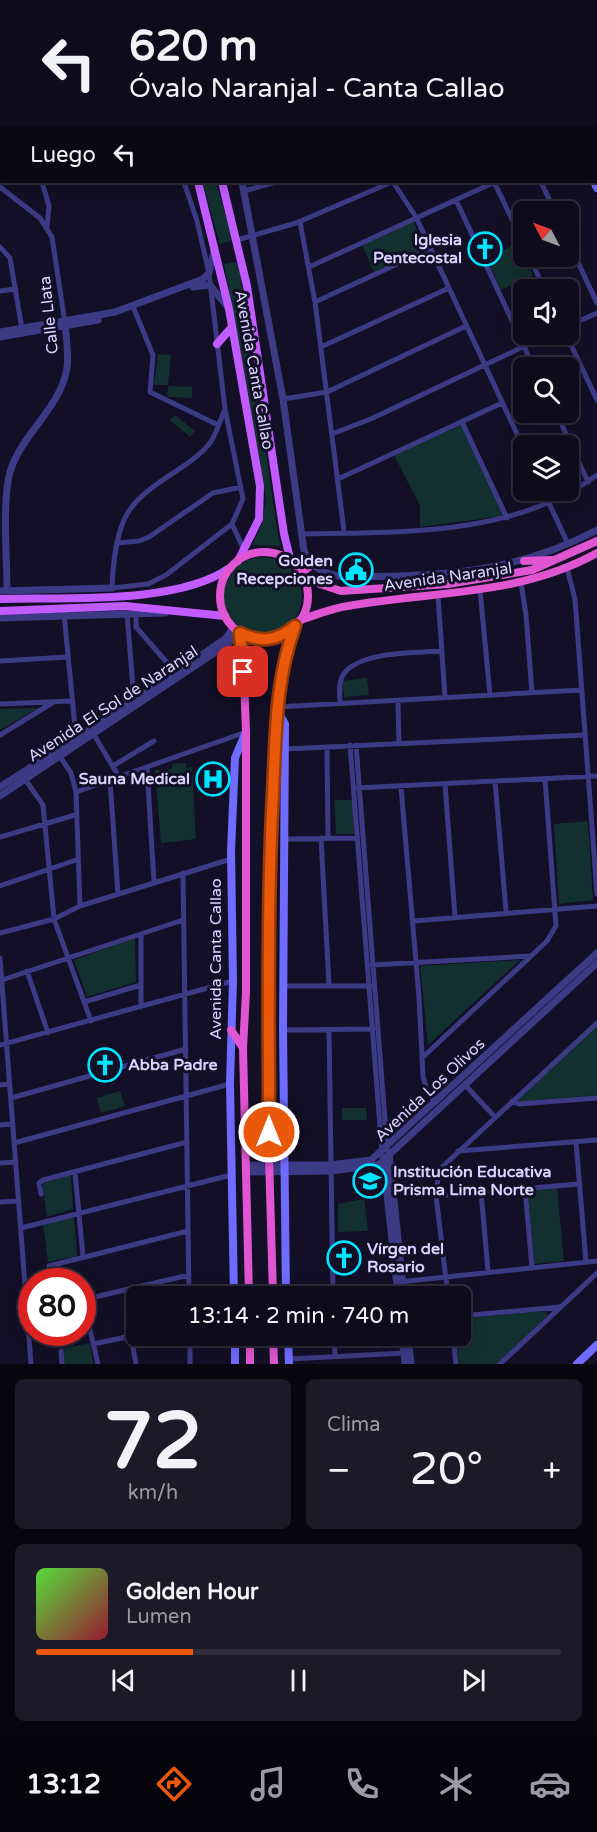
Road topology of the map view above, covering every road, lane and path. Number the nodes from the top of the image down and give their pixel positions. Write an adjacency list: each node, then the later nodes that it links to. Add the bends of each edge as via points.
1 (42, 183): 19 (street, via 49,206)
2 (184, 183): 27 (street, Avenida Canta Callao)
3 (198, 183): 20 (main road, Avenida Canta Callao)
4 (222, 183): 22 (main road, Avenida Canta Callao)
5 (242, 183): 13 (street, Avenida Canta Callao)
6 (272, 183): 13 (street)
7 (391, 183): 18 (street)
8 (394, 183): 16 (street)
9 (492, 183): 14 (street)
10 (494, 183): 17 (street)
11 (541, 183): 15 (street)
12 (0, 187): 19 (street, Calle Llata)
13 (244, 191): 21 (street, Avenida Canta Callao)
14 (456, 200): 16 (street); 48 (street)
15 (550, 201)
16 (416, 217): 24 (street); 26 (street)
17 (513, 221)
18 (300, 222): 21 (street); 26 (street)
19 (47, 227): 38 (street, Calle Llata, via 56,249)
20 (211, 234): 27 (street, via 214,253); 35 (main road, Avenida Canta Callao)
21 (254, 235): 22 (street); 52 (street, Avenida Canta Callao)
22 (237, 240): 79 (main road, Avenida Canta Callao)
23 (0, 247): 30 (street, via 10,258)
24 (430, 249): 29 (street); 32 (street)
25 (579, 265): 33 (street)
26 (309, 267): 32 (street)
27 (209, 273): 28 (street, Avenida Canta Callao); 38 (street, via 203,279 115,312)
28 (210, 285): 34 (street, via 196,285); 35 (street); 44 (street, Avenida Canta Callao)
29 (448, 288): 39 (street); 47 (street)
30 (15, 289): 31 (street); 41 (street)
31 (0, 291)
32 (315, 302): 47 (street)
33 (597, 303)
34 (134, 309): 38 (street); 58 (street, via 153,355 150,392)
35 (229, 309): 40 (main road, Avenida Canta Callao)
36 (597, 313): 37 (street)
37 (579, 321)
38 (65, 325): 41 (street); 43 (street); 87 (street, Calle Llata, via 68,357 63,386 10,471)
39 (466, 326): 50 (street); 51 (street)
40 (232, 327): 44 (main road); 74 (main road, Avenida Canta Callao, via 261,505)
41 (22, 329): 42 (street)
42 (0, 332)
43 (0, 337)
44 (217, 344): 55 (street, Avenida Canta Callao)
45 (529, 345): 48 (street)
46 (571, 345): 53 (street)
47 (321, 347): 51 (street)
48 (525, 347): 49 (street); 50 (street)
49 (529, 357)
50 (484, 364): 54 (street); 59 (street)
51 (327, 392): 52 (street); 59 (street)
52 (283, 399): 70 (street, Avenida Canta Callao)
53 (597, 400)
54 (502, 403): 56 (street); 60 (street)
55 (225, 409): 58 (street); 64 (street, Avenida Canta Callao)
56 (462, 422): 62 (street); 66 (street)
57 (561, 423): 63 (street)
58 (218, 425): 72 (street, via 211,441 198,455 134,506 124,519)
59 (332, 434): 62 (street)
60 (518, 435)
61 (597, 475): 63 (street)
62 (338, 479): 69 (street)
63 (588, 482): 65 (street)
64 (241, 487): 67 (street, Avenida Canta Callao, via 243,499); 72 (street, via 213,493 149,537)
65 (549, 503): 66 (street); 73 (street)
66 (507, 518): 69 (street, via 418,530)
67 (232, 524): 74 (street); 85 (street, Avenida Canta Callao, via 198,553 155,581)
68 (597, 530): 73 (street, Avenida Naranjal)
69 (344, 531): 70 (street)
70 (301, 534): 80 (street, Avenida Canta Callao)
71 (597, 541): 76 (highway, Avenida Naranjal)
72 (117, 543): 85 (street)
73 (568, 544): 78 (street, Avenida Naranjal)
74 (244, 551): 77 (main road, Avenida Canta Callao)
75 (596, 555): 82 (highway, Avenida Naranjal)
76 (558, 560): 78 (highway); 83 (highway, Avenida Naranjal, via 499,578 357,591 327,588)
77 (238, 561): 79 (highway, via 270,553); 81 (highway)
78 (524, 561): 80 (street, Avenida Naranjal, via 445,575 406,577 343,577)
79 (291, 562): 83 (highway)
80 (312, 565): 83 (highway)
81 (231, 567): 89 (main road, via 208,582 182,590); 95 (highway, via 220,591)
82 (567, 568): 84 (highway, Avenida Naranjal); 103 (street, via 573,590)
83 (302, 573): 97 (highway, via 307,592)
84 (521, 583): 86 (highway, Avenida Naranjal); 104 (street)
85 (112, 588): 87 (street)
86 (480, 590): 88 (highway, Avenida Naranjal); 105 (street)
87 (3, 591)
88 (438, 595): 97 (highway, Avenida Naranjal, via 348,606); 99 (street)
89 (0, 599)
90 (0, 611): 92 (main road)
91 (182, 611): 92 (main road, via 125,606); 94 (street); 95 (main road)
92 (64, 612): 93 (street); 96 (street); 100 (street)
93 (127, 614): 94 (street); 108 (street)
94 (136, 614): 102 (street, via 136,627)
95 (225, 616): 98 (highway)
96 (0, 618)
97 (298, 623): 98 (highway, via 286,634 269,639 250,638); 113 (highway, via 281,669)
98 (237, 631): 102 (street, Avenida El Sol de Naranjal); 114 (highway, Avenida Canta Callao, via 243,649); 115 (street, Avenida El Sol de Naranjal, via 229,643)
99 (442, 651): 106 (street); 111 (street, via 363,661 344,672)
100 (69, 657): 101 (street); 107 (street)
101 (0, 661)
102 (176, 673): 108 (street, Avenida El Sol de Naranjal)
103 (581, 690): 104 (street); 117 (street)
104 (532, 693): 105 (street)
105 (490, 695): 106 (street)
106 (446, 698): 110 (street)
107 (71, 700): 109 (street); 118 (street)
108 (134, 700): 118 (street, Avenida El Sol de Naranjal)
109 (54, 701): 112 (street); 116 (street)
110 (398, 701): 111 (street); 120 (street)
111 (340, 703): 113 (street)
112 (0, 704)
113 (277, 709): 123 (main road, via 285,723); 217 (highway, via 270,849)
114 (246, 732): 126 (street); 146 (main road, Avenida Canta Callao, via 235,758); 191 (highway, Avenida Canta Callao)
115 (93, 733): 124 (street, Avenida El Sol de Naranjal); 125 (street)
116 (0, 735)
117 (585, 735): 120 (street); 129 (street)
118 (76, 737): 135 (street, Avenida El Sol de Naranjal)
119 (154, 741): 125 (street)
120 (399, 744): 121 (street)
121 (353, 745): 122 (street); 137 (street)
122 (327, 747): 123 (street); 143 (street)
123 (285, 749): 145 (main road)
124 (59, 755): 131 (street, Avenida El Sol de Naranjal); 138 (street, via 71,773)
125 (113, 766): 128 (street)
126 (147, 767): 128 (street); 150 (street)
127 (597, 776): 129 (street)
128 (119, 777): 132 (street)
129 (588, 777): 130 (street); 153 (street)
130 (544, 778): 133 (street); 156 (street)
131 (25, 779): 139 (street, Avenida El Sol de Naranjal); 141 (street, via 40,799)
132 (110, 780): 138 (street); 152 (street)
133 (495, 781): 134 (street); 157 (street)
134 (445, 784): 136 (street); 158 (street)
135 (0, 787)
136 (401, 787): 137 (street); 161 (street)
137 (356, 788): 144 (street); 170 (street)
138 (76, 792): 140 (street)
139 (0, 796)
140 (75, 815): 141 (street); 147 (street)
141 (45, 824): 142 (street); 148 (street)
142 (0, 837)
143 (324, 838): 144 (street); 145 (street); 177 (street)
144 (357, 838): 178 (street)
145 (283, 839): 176 (main road)
146 (231, 859): 149 (street); 174 (main road, Avenida Canta Callao)
147 (76, 860): 148 (street); 154 (street)
148 (49, 870): 151 (street); 159 (street)
149 (183, 873): 150 (street); 160 (street)
150 (154, 882): 152 (street)
151 (0, 886)
152 (118, 894): 154 (street)
153 (597, 894)
154 (80, 906): 159 (street)
155 (597, 906): 156 (street)
156 (555, 910): 157 (street); 165 (street, via 552,934)
157 (506, 911): 158 (street)
158 (454, 917): 161 (street)
159 (54, 919): 162 (street); 167 (street)
160 (183, 920): 163 (street); 179 (street)
161 (414, 921): 168 (street)
162 (0, 933)
163 (141, 934): 167 (street); 175 (street)
164 (597, 953): 202 (street, Avenida Los Olivos)
165 (530, 956): 168 (street); 193 (street)
166 (0, 958): 171 (street)
167 (68, 958): 172 (street); 180 (street)
168 (416, 962): 170 (street); 193 (street)
169 (597, 963): 197 (street, Avenida Los Olivos)
170 (372, 965): 178 (street)
171 (0, 968): 173 (street)
172 (27, 971): 173 (street); 189 (street)
173 (2, 980): 181 (street)
174 (233, 981): 179 (street); 186 (main road, Avenida Canta Callao)
175 (141, 984): 180 (street); 182 (street)
176 (283, 986): 177 (street); 187 (main road)
177 (329, 986): 178 (street)
178 (372, 986): 185 (street); 210 (street)
179 (185, 995): 182 (street); 192 (street)
180 (84, 1002): 183 (street)
181 (2, 1005): 190 (street)
182 (141, 1007): 183 (street)
183 (91, 1022): 189 (street)
184 (597, 1023): 201 (street)
185 (373, 1029): 188 (street); 210 (street)
186 (231, 1030): 191 (highway); 195 (main road, Avenida Canta Callao)
187 (283, 1030): 188 (street); 218 (main road)
188 (329, 1030): 216 (street)
189 (48, 1033): 190 (street)
190 (3, 1045): 194 (street)
191 (243, 1048): 215 (highway, Avenida Canta Callao)
192 (186, 1049): 198 (street); 199 (street)
193 (423, 1057): 202 (street, via 424,1084)
194 (10, 1084): 196 (street); 199 (street)
195 (230, 1084): 198 (street); 220 (main road, Avenida Canta Callao)
196 (0, 1085)
197 (465, 1085): 203 (street); 212 (street, Avenida Los Olivos)
198 (187, 1097): 207 (street); 209 (street)
199 (11, 1098): 204 (street)
200 (597, 1098): 201 (street, via 519,1104)
201 (512, 1101): 203 (street)
202 (436, 1102): 210 (street, Avenida Los Olivos)
203 (495, 1117): 211 (street)
204 (13, 1124): 205 (street); 209 (street)
205 (0, 1125)
206 (597, 1140): 208 (street)
207 (187, 1142): 219 (street); 222 (street)
208 (576, 1142): 211 (street); 221 (street)
209 (14, 1143): 213 (street)
210 (385, 1149): 212 (street); 216 (street, Avenida Los Olivos, via 366,1161)
211 (458, 1151): 226 (street, via 439,1170)
212 (386, 1158): 216 (street, Avenida Los Olivos, via 368,1168); 242 (street)
213 (16, 1162): 214 (street); 227 (street)
214 (0, 1163)
215 (246, 1168): 217 (street, Avenida Los Olivos); 245 (highway, Avenida Canta Callao)
216 (330, 1168): 218 (street, Avenida Los Olivos); 248 (street)
217 (269, 1169): 218 (street, Avenida Los Olivos); 246 (highway)
218 (284, 1169): 247 (main road)
219 (75, 1172): 225 (street, via 40,1181); 229 (street)
220 (231, 1175): 222 (street); 244 (main road, Avenida Canta Callao)
221 (579, 1184): 223 (street); 234 (street)
222 (188, 1185): 229 (street); 231 (street)
223 (525, 1189): 224 (street); 236 (street)
224 (481, 1192): 226 (street); 238 (street)
225 (41, 1194)
226 (436, 1196): 241 (street)
227 (19, 1201): 228 (street); 230 (street)
228 (0, 1202)
229 (79, 1214): 230 (street); 232 (street)
230 (21, 1228): 237 (street)
231 (188, 1231): 232 (street); 240 (street)
232 (83, 1257): 235 (street)
233 (597, 1260): 234 (street)
234 (586, 1262): 236 (street)
235 (49, 1266)
236 (532, 1267): 238 (street)
237 (25, 1268)
238 (488, 1271): 241 (street)
239 (597, 1273): 253 (street)
240 (189, 1275): 243 (street); 252 (street)
241 (446, 1276): 242 (street); 251 (street)
242 (399, 1282): 249 (street); 250 (street)
243 (189, 1286)
244 (234, 1286)
245 (249, 1286)
246 (273, 1286)
247 (286, 1286)
248 (333, 1286)
249 (399, 1286)
250 (400, 1286)
251 (447, 1286)
252 (96, 1297)
253 (560, 1307): 254 (street); 285 (street)
254 (471, 1315)
255 (126, 1337): 256 (street)
256 (96, 1343)
257 (597, 1345): 286 (main road)
258 (30, 1346): 274 (street)
259 (94, 1346): 276 (street)
260 (135, 1346): 277 (street)
261 (190, 1346): 278 (street)
262 (235, 1346): 279 (main road)
263 (250, 1346): 280 (highway)
264 (273, 1346): 281 (highway)
265 (288, 1346): 273 (main road)
266 (334, 1346): 272 (street)
267 (403, 1346): 271 (street)
268 (409, 1346): 283 (street)
269 (454, 1346): 284 (street)
270 (61, 1351): 275 (street)
271 (404, 1353): 272 (street); 282 (street)
272 (334, 1356): 273 (street)
273 (289, 1362)
274 (31, 1364)
275 (62, 1364)
276 (98, 1364)
277 (136, 1364)
278 (190, 1364)
279 (235, 1364)
280 (250, 1364)
281 (274, 1364)
282 (405, 1364)
283 (411, 1364)
284 (456, 1364)
285 (500, 1364)
286 (577, 1364)

